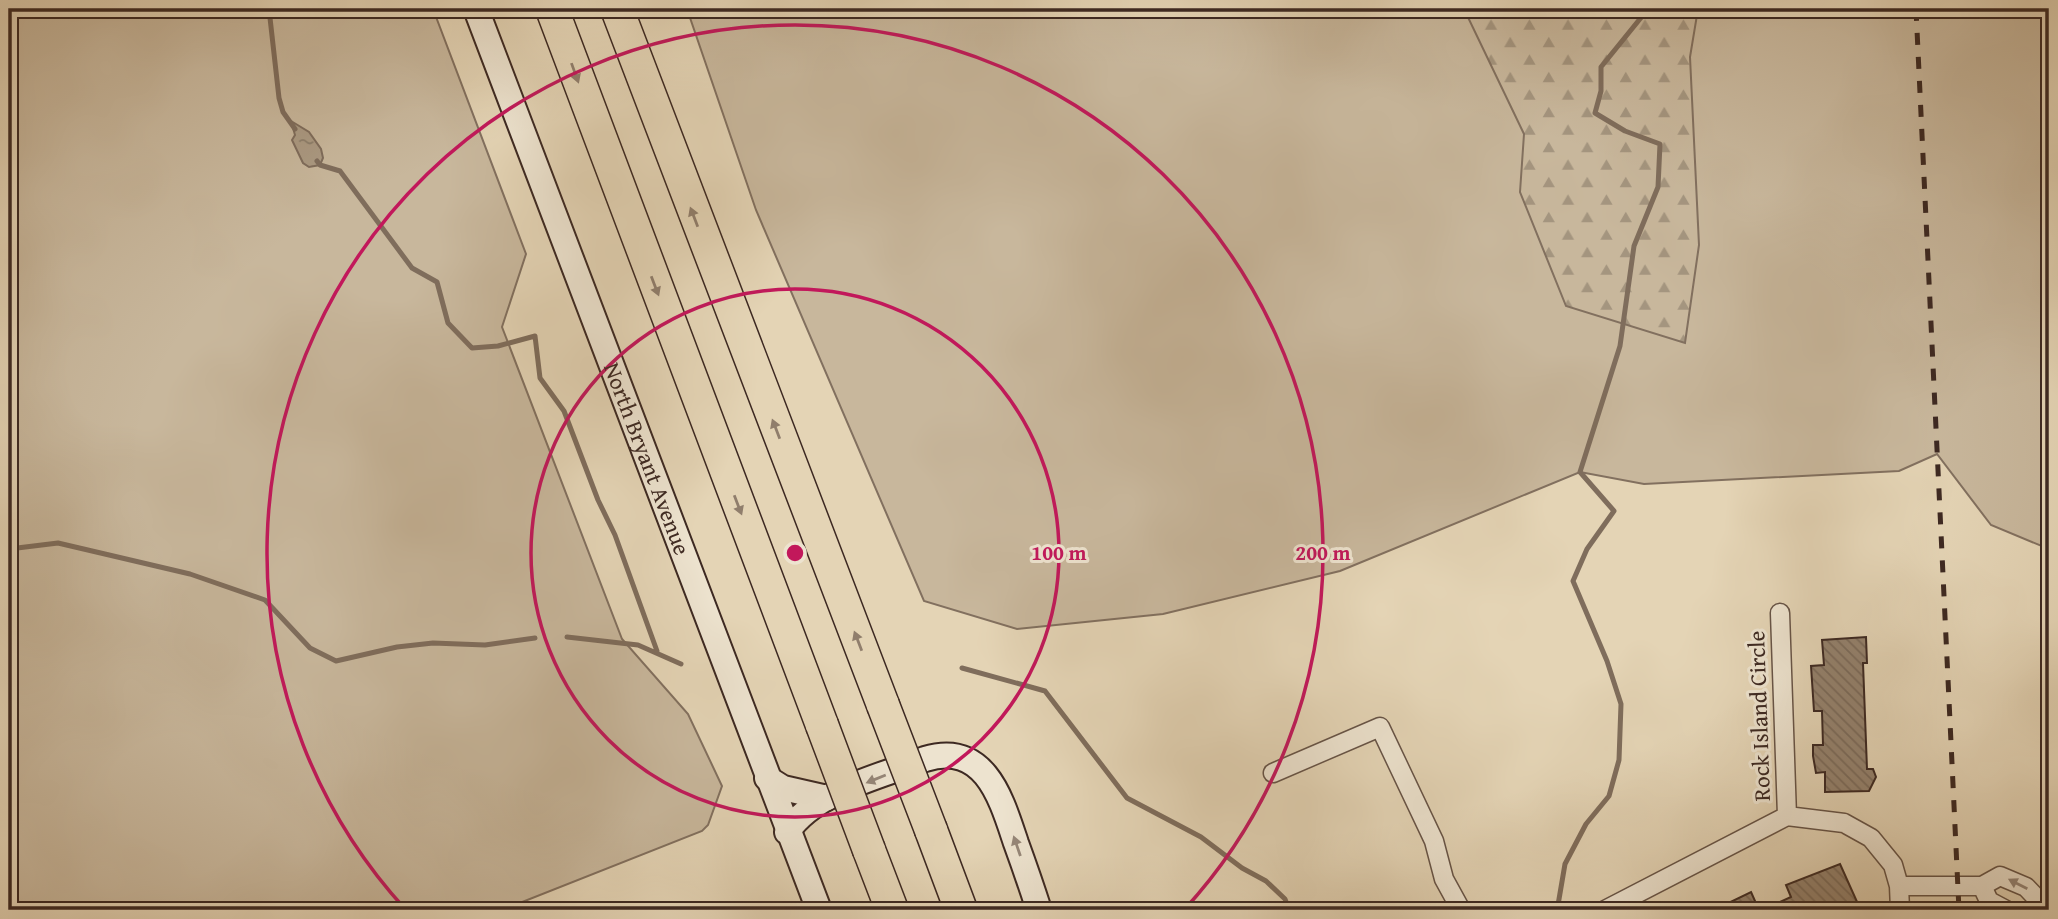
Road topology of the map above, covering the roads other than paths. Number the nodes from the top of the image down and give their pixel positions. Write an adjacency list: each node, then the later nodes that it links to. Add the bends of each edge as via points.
1 (476, 9): 6 (street, North Bryant Avenue)
2 (552, 9): 13 (highway, one-way to 13, bridge)
3 (617, 9): 14 (highway, one-way to 3, bridge)
4 (1780, 613): 8 (street, Rock Island Circle)
5 (1273, 773): 16 (street, via 1380,727)
6 (767, 778): 7 (street, via 783,788); 9 (street, North Bryant Avenue)
7 (827, 798): 9 (street, via 798,816); 15 (street, one-way to 7, via 994,786 969,761 941,754)
8 (1787, 816): 10 (street, via 1844,823 1871,838 1893,865); 17 (street)
9 (787, 832): 12 (street, North Bryant Avenue)
10 (1899, 886): 11 (street); 18 (street)
11 (1982, 886): 19 (street, via 1989,901); 20 (street, one-way to 11, via 2026,887 2000,876)
12 (819, 910)
13 (892, 910)
14 (961, 910)
15 (1039, 910)
16 (1461, 910)
17 (1605, 910)
18 (1900, 910)
19 (2006, 910)
20 (2048, 910)

